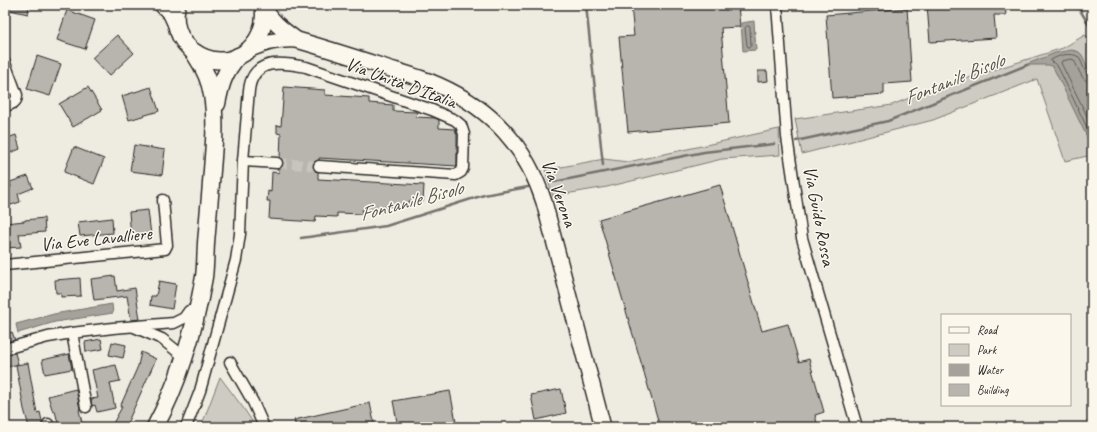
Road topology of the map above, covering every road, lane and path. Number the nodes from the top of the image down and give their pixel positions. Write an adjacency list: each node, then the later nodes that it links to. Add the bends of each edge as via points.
1 (162, 5): 5 (street, via 171,14)
2 (177, 5): 5 (main road)
3 (263, 5): 6 (street, Via Verona, via 274,22); 8 (main road, via 262,30 256,42)
4 (777, 5): 30 (street, Via Guido Rossa, via 787,137 802,238)
5 (177, 27): 7 (main road)
6 (297, 40): 8 (street, Via Verona, via 271,41); 29 (street, Via Verona, via 443,87 481,110 517,146 532,171 544,202)
7 (189, 48): 8 (main road, via 212,60 225,60); 11 (main road, via 200,62 208,80)
8 (243, 53): 11 (main road, via 228,68)
9 (5, 64): 10 (street, via 16,92 16,100)
10 (5, 106)
11 (214, 114): 16 (main road)
12 (243, 161): 13 (street); 14 (street, Via Unità D'Italia, via 250,80 259,69 276,64 306,67 432,110 455,120 464,134 463,168 456,175); 27 (street, Via Unità D'Italia, via 240,234 236,260 200,391)
13 (277, 163)
14 (319, 166)
15 (163, 200): 17 (street, Via Eve Lavalliere, via 167,244 165,249)
16 (207, 233): 18 (main road); 26 (main road, via 204,277 195,320 179,371)
17 (5, 265)
18 (189, 311): 19 (street, via 184,318 174,323); 22 (main road)
19 (132, 327): 20 (street); 22 (street, via 162,339)
20 (72, 333): 21 (street); 24 (street)
21 (5, 349)
22 (178, 352): 25 (main road)
23 (230, 362): 28 (street)
24 (86, 407)
25 (147, 427)
26 (156, 427)
27 (186, 427)
28 (264, 427)
29 (603, 427)
30 (857, 427)

